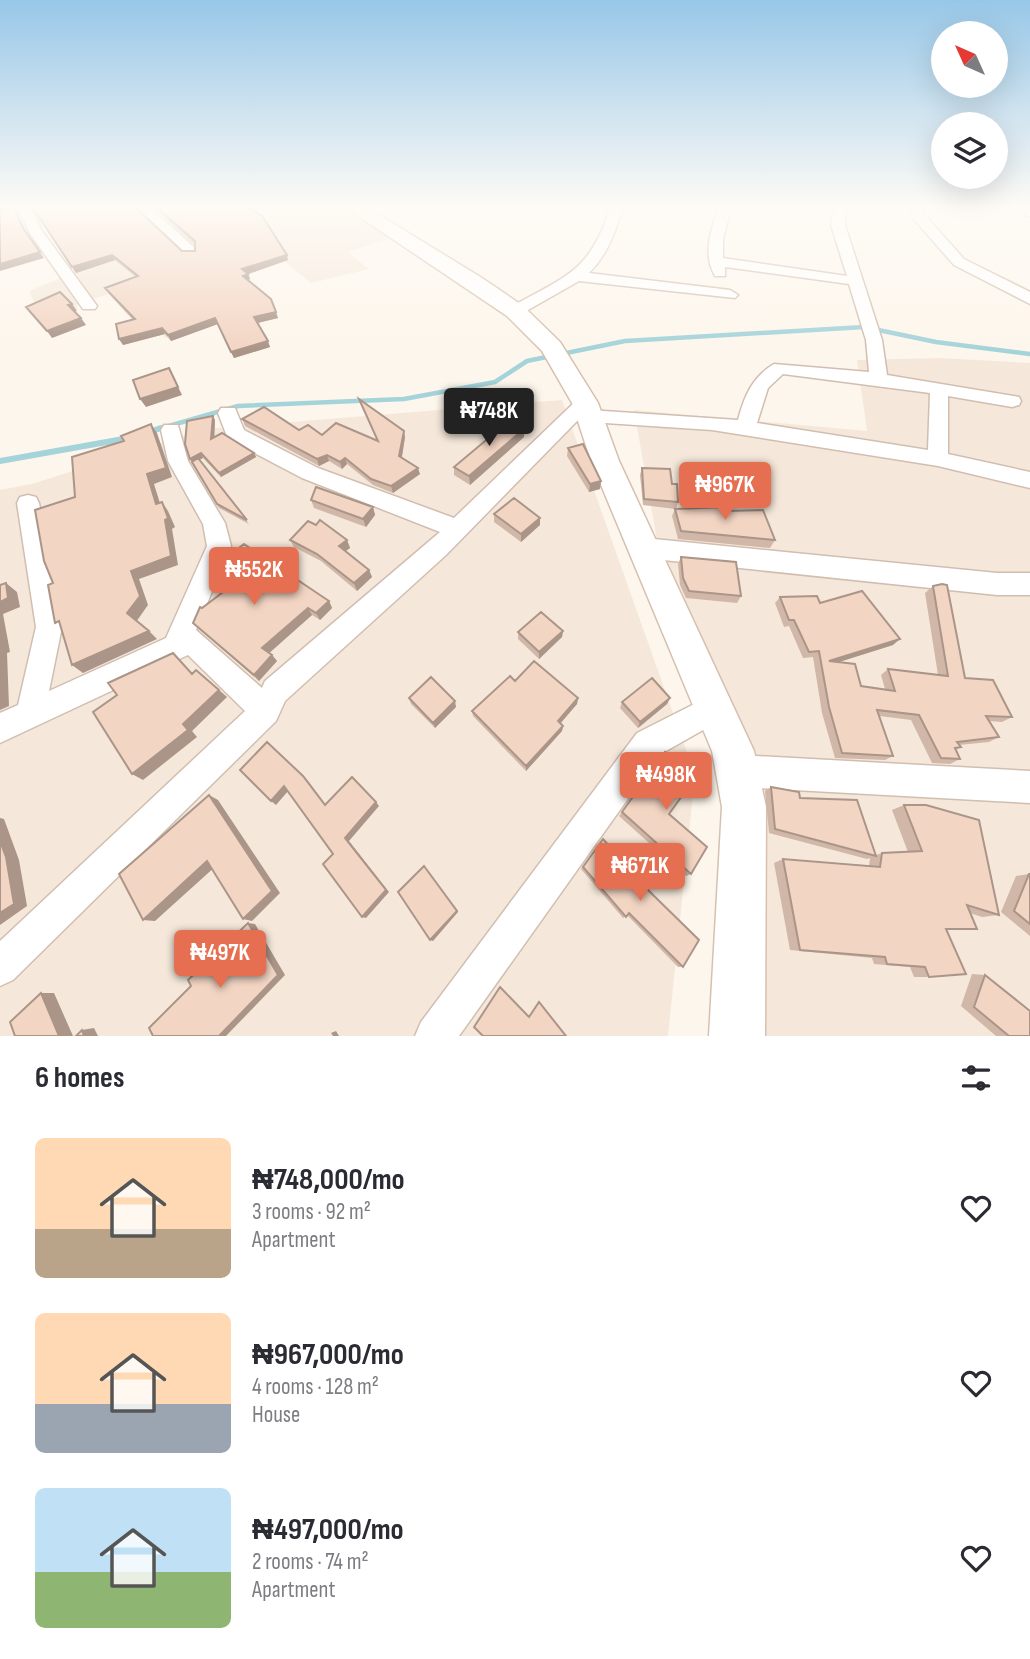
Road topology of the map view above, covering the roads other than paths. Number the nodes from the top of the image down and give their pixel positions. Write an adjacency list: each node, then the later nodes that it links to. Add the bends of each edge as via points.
1 (51, 253): 12 (street)
2 (429, 253): 13 (street)
3 (599, 253): 8 (street)
4 (715, 253): 7 (street)
5 (847, 253): 14 (street, via 874,340)
6 (951, 253): 10 (street, via 959,262)
7 (714, 261): 9 (street); 11 (street)
8 (577, 276): 11 (street); 13 (street)
9 (845, 280)
10 (1030, 299)
11 (733, 301)
12 (89, 306)
13 (515, 311): 15 (street)
14 (879, 379): 16 (street); 19 (street, via 780,368 768,374 753,396)
15 (574, 384): 19 (street, via 712,423); 24 (street, via 498,491); 25 (street)
16 (939, 391): 17 (street); 21 (street)
17 (1012, 401)
18 (228, 413): 24 (street, via 235,434 310,473)
19 (746, 428): 21 (street)
20 (171, 430): 27 (street, via 178,461 214,523 219,546)
21 (938, 459): 22 (street)
22 (1030, 480)
23 (28, 503): 30 (street, via 48,626)
24 (458, 529): 29 (street, via 275,691)
25 (645, 548): 26 (street); 28 (street)
26 (1030, 584)
27 (176, 646): 29 (street, via 191,640); 30 (street)
28 (716, 707): 32 (street); 35 (street, via 648,744)
29 (266, 711): 34 (street)
30 (30, 715): 31 (street)
31 (0, 728)
32 (737, 771): 33 (street); 36 (street, via 744,807)
33 (1030, 787)
34 (0, 967)
35 (435, 1036)
36 (737, 1036)

